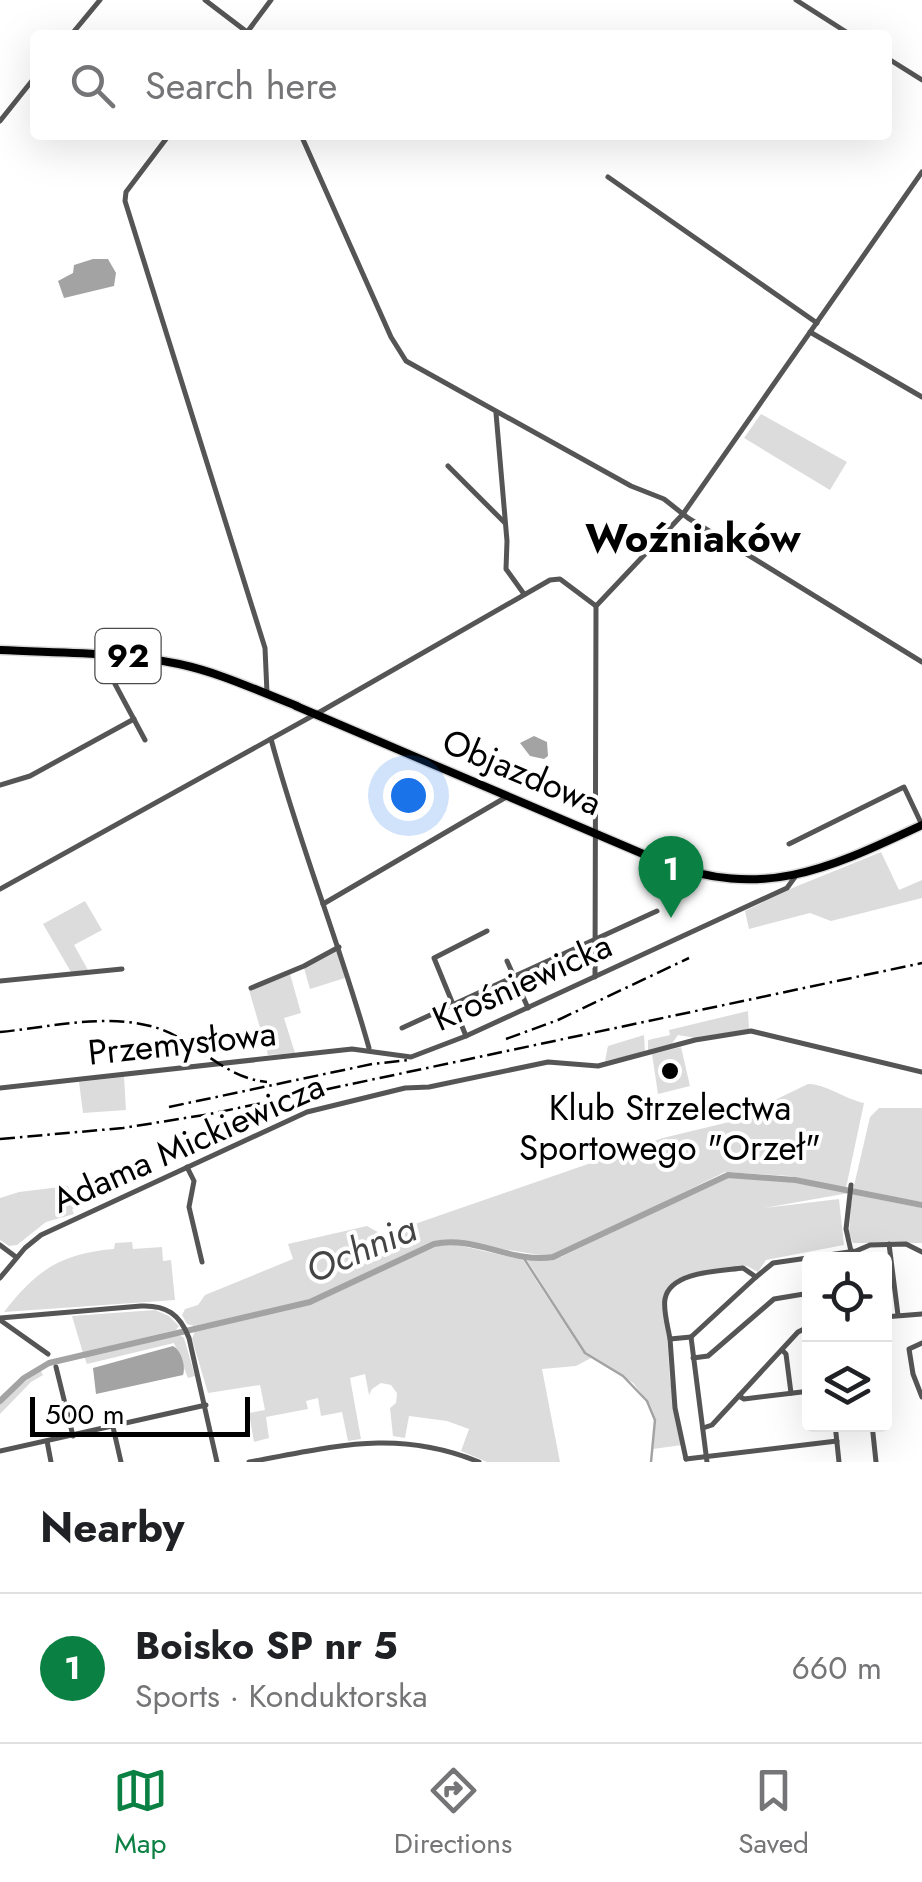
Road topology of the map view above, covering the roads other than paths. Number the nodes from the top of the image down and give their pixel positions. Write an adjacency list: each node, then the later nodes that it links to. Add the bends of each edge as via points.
1 (100, 0): 5 (street)
2 (205, 0): 6 (street)
3 (272, 0): 7 (street)
4 (796, 0): 8 (street)
5 (75, 30)
6 (243, 30)
7 (251, 30)
8 (843, 30)
9 (892, 61): 10 (street)
10 (922, 80)
11 (30, 84): 12 (street)
12 (0, 122)
13 (165, 140): 29 (street, via 125,201 265,648)
14 (303, 140): 20 (street, via 400,354)
15 (922, 172): 17 (street)
16 (608, 177): 17 (street)
17 (817, 322): 18 (street)
18 (810, 332): 19 (street); 22 (street)
19 (922, 398)
20 (496, 413): 22 (street); 23 (street)
21 (448, 466): 23 (street)
22 (683, 514): 25 (street); 27 (street)
23 (506, 524): 24 (street, via 506,570)
24 (524, 594): 25 (street, via 560,579); 30 (street)
25 (596, 606): 37 (street)
26 (0, 650): 29 (main road, Objazdowa / 92, via 156,660)
27 (922, 662)
28 (115, 684): 31 (street)
29 (267, 694): 30 (main road, Objazdowa / 92)
30 (316, 714): 32 (street); 35 (main road, Objazdowa / 92)
31 (134, 719): 33 (street); 34 (street, via 30,776)
32 (272, 739): 40 (street); 41 (street)
33 (146, 740)
34 (0, 784)
35 (508, 796): 37 (main road, Objazdowa / 92); 41 (street)
36 (922, 825): 38 (street, via 904,787); 39 (main road, 92)
37 (595, 834): 39 (main road, Objazdowa / 92, via 704,876); 44 (street)
38 (789, 844)
39 (795, 877): 49 (street, Krośniewicka, via 787,888)
40 (0, 888)
41 (324, 904): 45 (street)
42 (658, 912): 44 (street)
43 (487, 932): 52 (street, via 434,958)
44 (595, 940): 48 (street); 49 (street)
45 (339, 947): 51 (street); 56 (street)
46 (507, 961): 48 (street)
47 (122, 969): 50 (street)
48 (513, 976): 52 (street); 53 (street)
49 (595, 977): 53 (street, Krośniewicka)
50 (0, 982)
51 (251, 988)
52 (451, 1005): 54 (street); 55 (street)
53 (528, 1008): 55 (street, Krośniewicka)
54 (402, 1028)
55 (466, 1036): 56 (street, Krośniewicka, via 414,1056)
56 (369, 1048): 58 (street, Przemysłowa)
57 (922, 1072): 59 (street, Adama Mickiewicza, via 750,1031 598,1066 548,1062 317,1108)
58 (0, 1088)
59 (187, 1166): 66 (street, Adama Mickiewicza, via 40,1236); 68 (street)
60 (852, 1185): 63 (street, via 846,1229)
61 (889, 1244): 64 (street); 65 (street); 73 (street)
62 (0, 1245): 66 (street)
63 (851, 1252)
64 (859, 1252)
65 (922, 1252)
66 (16, 1258): 70 (street, Adama Mickiewicza)
67 (802, 1259): 69 (street, via 773,1263)
68 (202, 1262)
69 (756, 1277): 77 (street); 78 (street, via 743,1268 683,1278 664,1299)
70 (0, 1278)
71 (802, 1294): 82 (street, via 777,1297 708,1356)
72 (922, 1314): 73 (street)
73 (898, 1315): 74 (street)
74 (892, 1316)
75 (0, 1319): 81 (street); 88 (street, via 154,1306 172,1311 189,1338)
76 (802, 1329): 80 (street)
77 (690, 1337): 78 (street); 82 (street)
78 (670, 1339): 98 (street)
79 (922, 1343): 87 (street, via 909,1349)
80 (782, 1350): 85 (street); 86 (street)
81 (48, 1354)
82 (694, 1358): 90 (street)
83 (56, 1367): 93 (street)
84 (802, 1392): 85 (street)
85 (790, 1393): 86 (street)
86 (739, 1396): 90 (street)
87 (922, 1397)
88 (206, 1406): 89 (street); 101 (street)
89 (113, 1427): 93 (street); 100 (street)
90 (702, 1428): 97 (street)
91 (836, 1432): 94 (street)
92 (873, 1432): 105 (street)
93 (73, 1436): 95 (street)
94 (837, 1440): 97 (street); 104 (street)
95 (47, 1441): 96 (street); 99 (street)
96 (0, 1451)
97 (707, 1459): 98 (street)
98 (687, 1460)
99 (51, 1462)
100 (121, 1462)
101 (217, 1462)
102 (249, 1462): 103 (street, via 395,1441)
103 (479, 1462)
104 (840, 1462)
105 (876, 1462)

